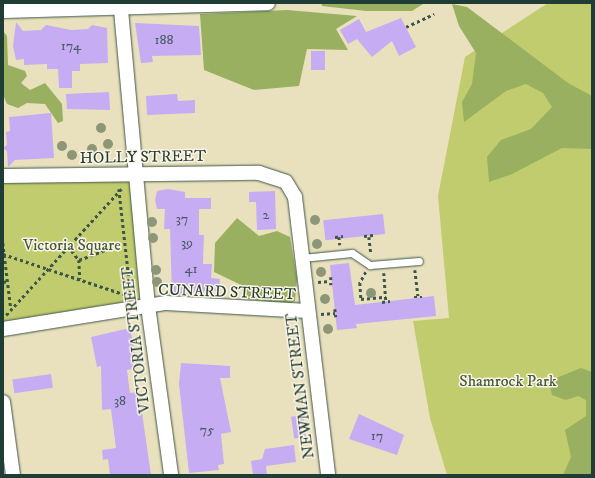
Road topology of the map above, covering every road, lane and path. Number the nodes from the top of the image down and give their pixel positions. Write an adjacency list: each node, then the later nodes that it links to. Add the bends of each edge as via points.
1 (268, 3): 2 (street)
2 (121, 10): 3 (street); 6 (street, VICTORIA STREET)
3 (3, 12)
4 (434, 14): 5 (path)
5 (406, 28)
6 (136, 174): 7 (street, HOLLY STREET); 8 (street, HOLLY STREET, via 259,173); 27 (street, VICTORIA STREET)
7 (3, 176)
8 (282, 179): 16 (street, NEWMAN STREET, via 294,197)
9 (113, 189): 26 (path, via 121,189)
10 (116, 194): 13 (path)
11 (369, 236): 20 (path)
12 (3, 243): 15 (path)
13 (68, 246): 17 (path); 21 (path)
14 (113, 247): 17 (path)
15 (4, 254): 21 (path); 23 (path)
16 (302, 258): 20 (lane, via 354,253); 29 (street, NEWMAN STREET)
17 (79, 260): 22 (path)
18 (417, 261): 19 (lane); 25 (path)
19 (383, 264): 20 (lane); 20 (path, via 386,301 361,299 360,283)
20 (371, 265)
21 (47, 268): 22 (path); 28 (path)
22 (80, 279): 26 (path)
23 (8, 281): 24 (path); 28 (path)
24 (3, 282)
25 (418, 296)
26 (131, 298): 27 (path)
27 (148, 306): 29 (street, CUNARD STREET, via 166,303); 31 (street, CUNARD STREET); 34 (street, VICTORIA STREET)
28 (11, 309): 30 (path)
29 (308, 311): 35 (street, NEWMAN STREET)
30 (3, 319)
31 (3, 329)
32 (3, 402): 33 (street)
33 (12, 475)
34 (171, 475)
35 (328, 475)

